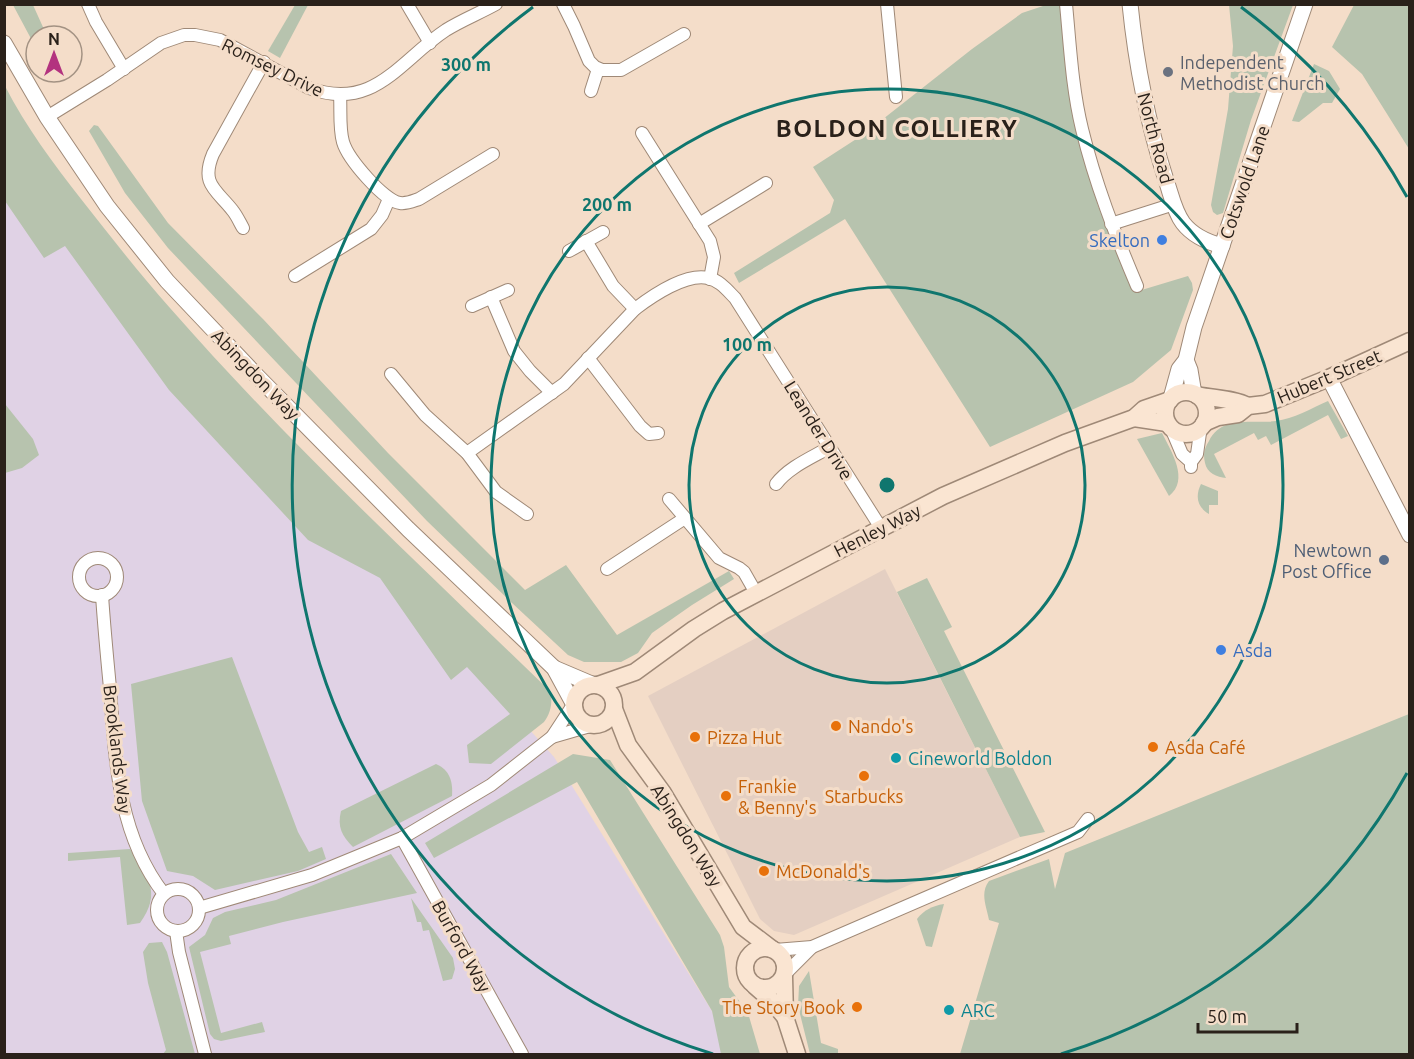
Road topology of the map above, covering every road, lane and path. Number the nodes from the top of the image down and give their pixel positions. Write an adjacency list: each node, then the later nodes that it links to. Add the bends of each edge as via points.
1 (88, 4): 13 (street)
2 (407, 4): 11 (street)
3 (496, 4): 11 (street, Romsey Drive)
4 (563, 4): 14 (street, via 584,53)
5 (887, 4): 17 (street)
6 (1066, 4): 25 (street, via 1081,127)
7 (1130, 4): 23 (street, North Road, via 1146,103)
8 (1305, 4): 29 (street, Cotswold Lane)
9 (684, 34): 14 (street, via 621,70)
10 (4, 43): 18 (street, Abingdon Way)
11 (430, 43): 16 (street, Romsey Drive, via 383,80 357,93)
12 (264, 62): 13 (street, Romsey Drive, via 220,40 184,35 161,43); 16 (street, Romsey Drive, via 309,87); 26 (street, via 208,170 211,187)
13 (124, 69): 18 (street, Romsey Drive)
14 (598, 69): 15 (street)
15 (591, 91)
16 (340, 95): 22 (street, via 343,143)
17 (896, 97)
18 (47, 117): 62 (street, Abingdon Way, via 107,206 167,281 408,529)
19 (642, 133): 24 (street)
20 (493, 154): 22 (street, via 419,199 399,203)
21 (766, 183): 24 (street)
22 (389, 199): 31 (street, via 371,228)
23 (1174, 204): 25 (street); 29 (street, North Road, via 1191,232)
24 (699, 224): 32 (street, via 713,249)
25 (1111, 224): 33 (street)
26 (243, 228)
27 (603, 232): 28 (street)
28 (586, 241): 30 (street); 37 (street, via 613,286)
29 (1222, 246): 40 (street, Cotswold Lane)
30 (569, 251)
31 (295, 276)
32 (711, 279): 37 (street, via 687,280 657,293); 51 (street, Leander Drive, via 735,298)
33 (1137, 286)
34 (508, 290): 35 (street)
35 (491, 297): 36 (street); 43 (street, via 514,351)
36 (472, 306)
37 (635, 309): 39 (street)
38 (1410, 341): 42 (main road, Hubert Street)
39 (588, 358): 43 (street); 50 (street, via 640,426 649,434)
40 (1186, 360): 44 (street, Cotswold Lane); 45 (street, Cotswold Lane, via 1179,369)
41 (391, 374): 52 (street, via 425,414)
42 (1329, 378): 46 (main road, Hubert Street, via 1265,404); 58 (street)
43 (552, 393): 52 (street)
44 (1196, 394): 45 (main road, via 1182,392); 46 (main road, Hubert Street, via 1236,400); 49 (main road, via 1206,411)
45 (1170, 399): 47 (main road, Henley Way, via 1144,409); 48 (main road, via 1165,411)
46 (1248, 406): 49 (main road, Hubert Street, via 1238,414 1218,417)
47 (1134, 418): 48 (main road, Henley Way); 57 (main road, Henley Way, via 1015,464)
48 (1169, 425): 49 (main road, via 1183,434); 49 (street, via 1191,465)
49 (1203, 425)
50 (658, 433)
51 (830, 447): 53 (street, via 792,469); 57 (street, Leander Drive)
52 (467, 453): 55 (street, via 496,492)
53 (776, 484)
54 (669, 499): 56 (street)
55 (527, 514)
56 (685, 518): 59 (street); 60 (street, via 719,558 739,568)
57 (881, 528): 60 (main road, Henley Way)
58 (1410, 535)
59 (607, 569)
60 (756, 593): 63 (main road, Henley Way, via 694,629)
61 (102, 595): 72 (street, Brooklands Way, via 120,794 138,853)
62 (554, 668): 64 (street, Abingdon Way); 65 (street, Abingdon Way)
63 (635, 672): 64 (main road, Henley Way); 66 (main road, Henley Way)
64 (596, 685): 65 (main road, via 583,688); 66 (main road, via 612,695)
65 (573, 704): 67 (main road, via 580,721); 68 (street)
66 (614, 708): 67 (main road, via 609,719); 69 (main road, Abingdon Way)
67 (591, 726): 68 (street); 69 (main road, Abingdon Way)
68 (552, 737): 71 (street, via 490,785)
69 (628, 745): 74 (main road, Abingdon Way, via 663,793)
70 (1088, 819): 76 (street, via 1078,832)
71 (402, 838): 73 (street, via 312,875); 83 (street, Burford Way)
72 (164, 894): 73 (street, via 185,890 193,895); 75 (street, via 158,917)
73 (199, 908): 75 (street, via 195,922)
74 (743, 927): 77 (main road, Abingdon Way); 78 (main road, Abingdon Way)
75 (176, 931): 82 (street)
76 (812, 947): 77 (street); 79 (street)
77 (773, 949): 78 (main road, via 753,951); 79 (main road, Abingdon Way, via 783,957)
78 (746, 962): 80 (main road, Abingdon Way, via 747,978)
79 (784, 976): 80 (main road, via 774,986); 81 (main road, Abingdon Way)
80 (755, 986): 81 (main road, Abingdon Way)
81 (785, 1017): 84 (main road, Abingdon Way)
82 (205, 1054)
83 (522, 1054)
84 (797, 1054)

